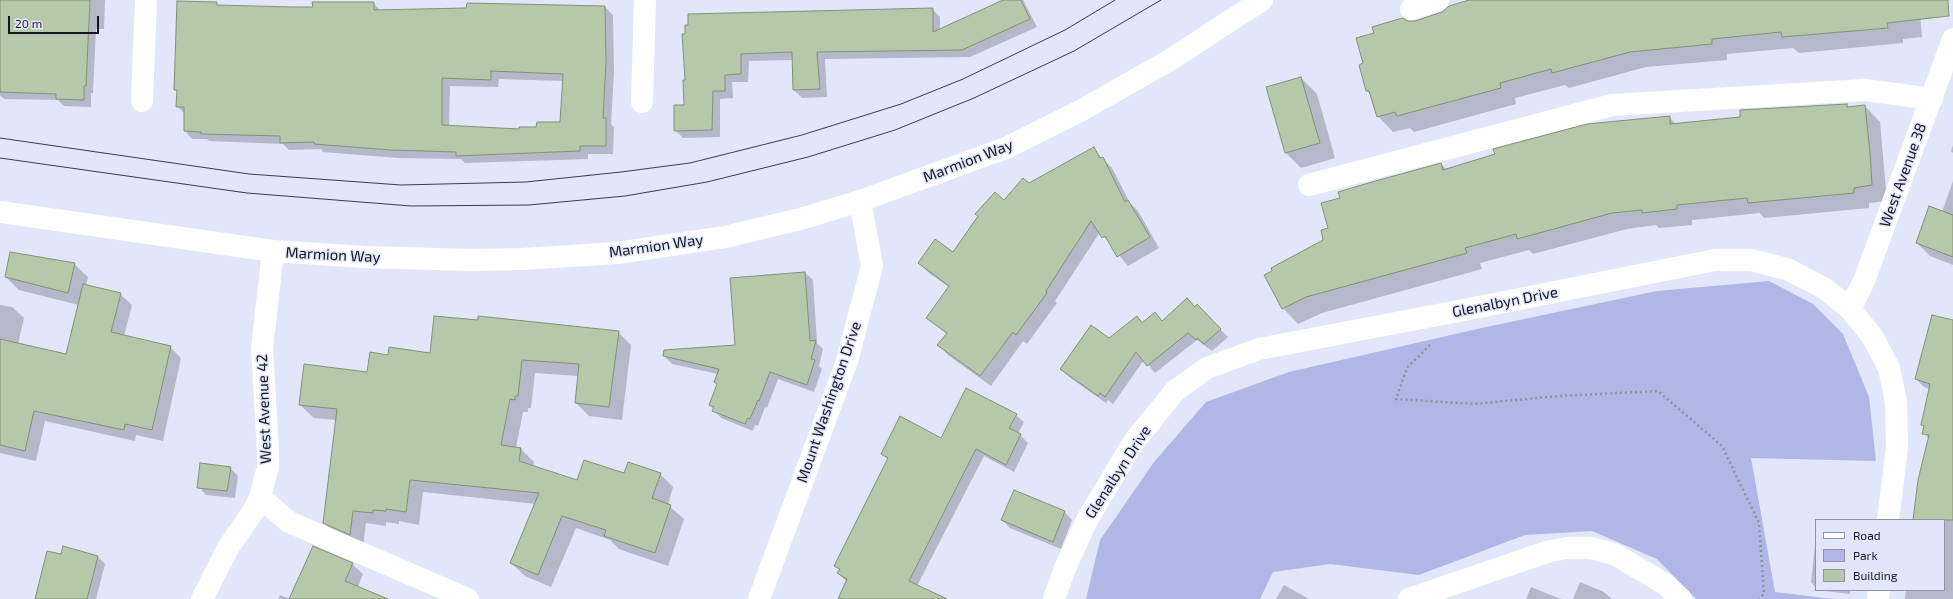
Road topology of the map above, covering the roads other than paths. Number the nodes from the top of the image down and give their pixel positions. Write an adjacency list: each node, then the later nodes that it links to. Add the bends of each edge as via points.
1 (146, 0): 8 (street)
2 (645, 0): 9 (street)
3 (1262, 0): 11 (street, Marmion Way, via 1170,60 1006,148)
4 (1438, 0): 5 (street)
5 (1410, 9)
6 (1953, 39): 7 (street, West Avenue 38)
7 (1932, 99): 10 (street, via 1865,90 1612,105); 14 (street, West Avenue 38, via 1864,280)
8 (142, 101)
9 (642, 102)
10 (1309, 185)
11 (860, 202): 13 (street, Marmion Way, via 725,237 617,252 522,260 364,257); 19 (street, Mount Washington Drive, via 872,266 847,361)
12 (0, 212): 13 (street, Marmion Way)
13 (273, 251): 15 (street, West Avenue 42, via 262,348 268,467)
14 (1850, 309): 16 (street, Glenalbyn Drive, via 1872,336 1889,368 1896,402 1896,448); 20 (street, Glenalbyn Drive, via 1824,288 1786,269 1751,260 1715,260 1259,349 1214,365 1175,391 1133,443 1087,520 1064,568)
15 (260, 497): 17 (street, West Avenue 42, via 228,548); 18 (street, via 289,522)
16 (1888, 519)
17 (202, 599)
18 (468, 599)
19 (759, 599)
20 (1054, 599)
21 (1409, 599): 22 (street, via 1550,551 1591,548 1614,554 1665,584)
22 (1682, 599)

